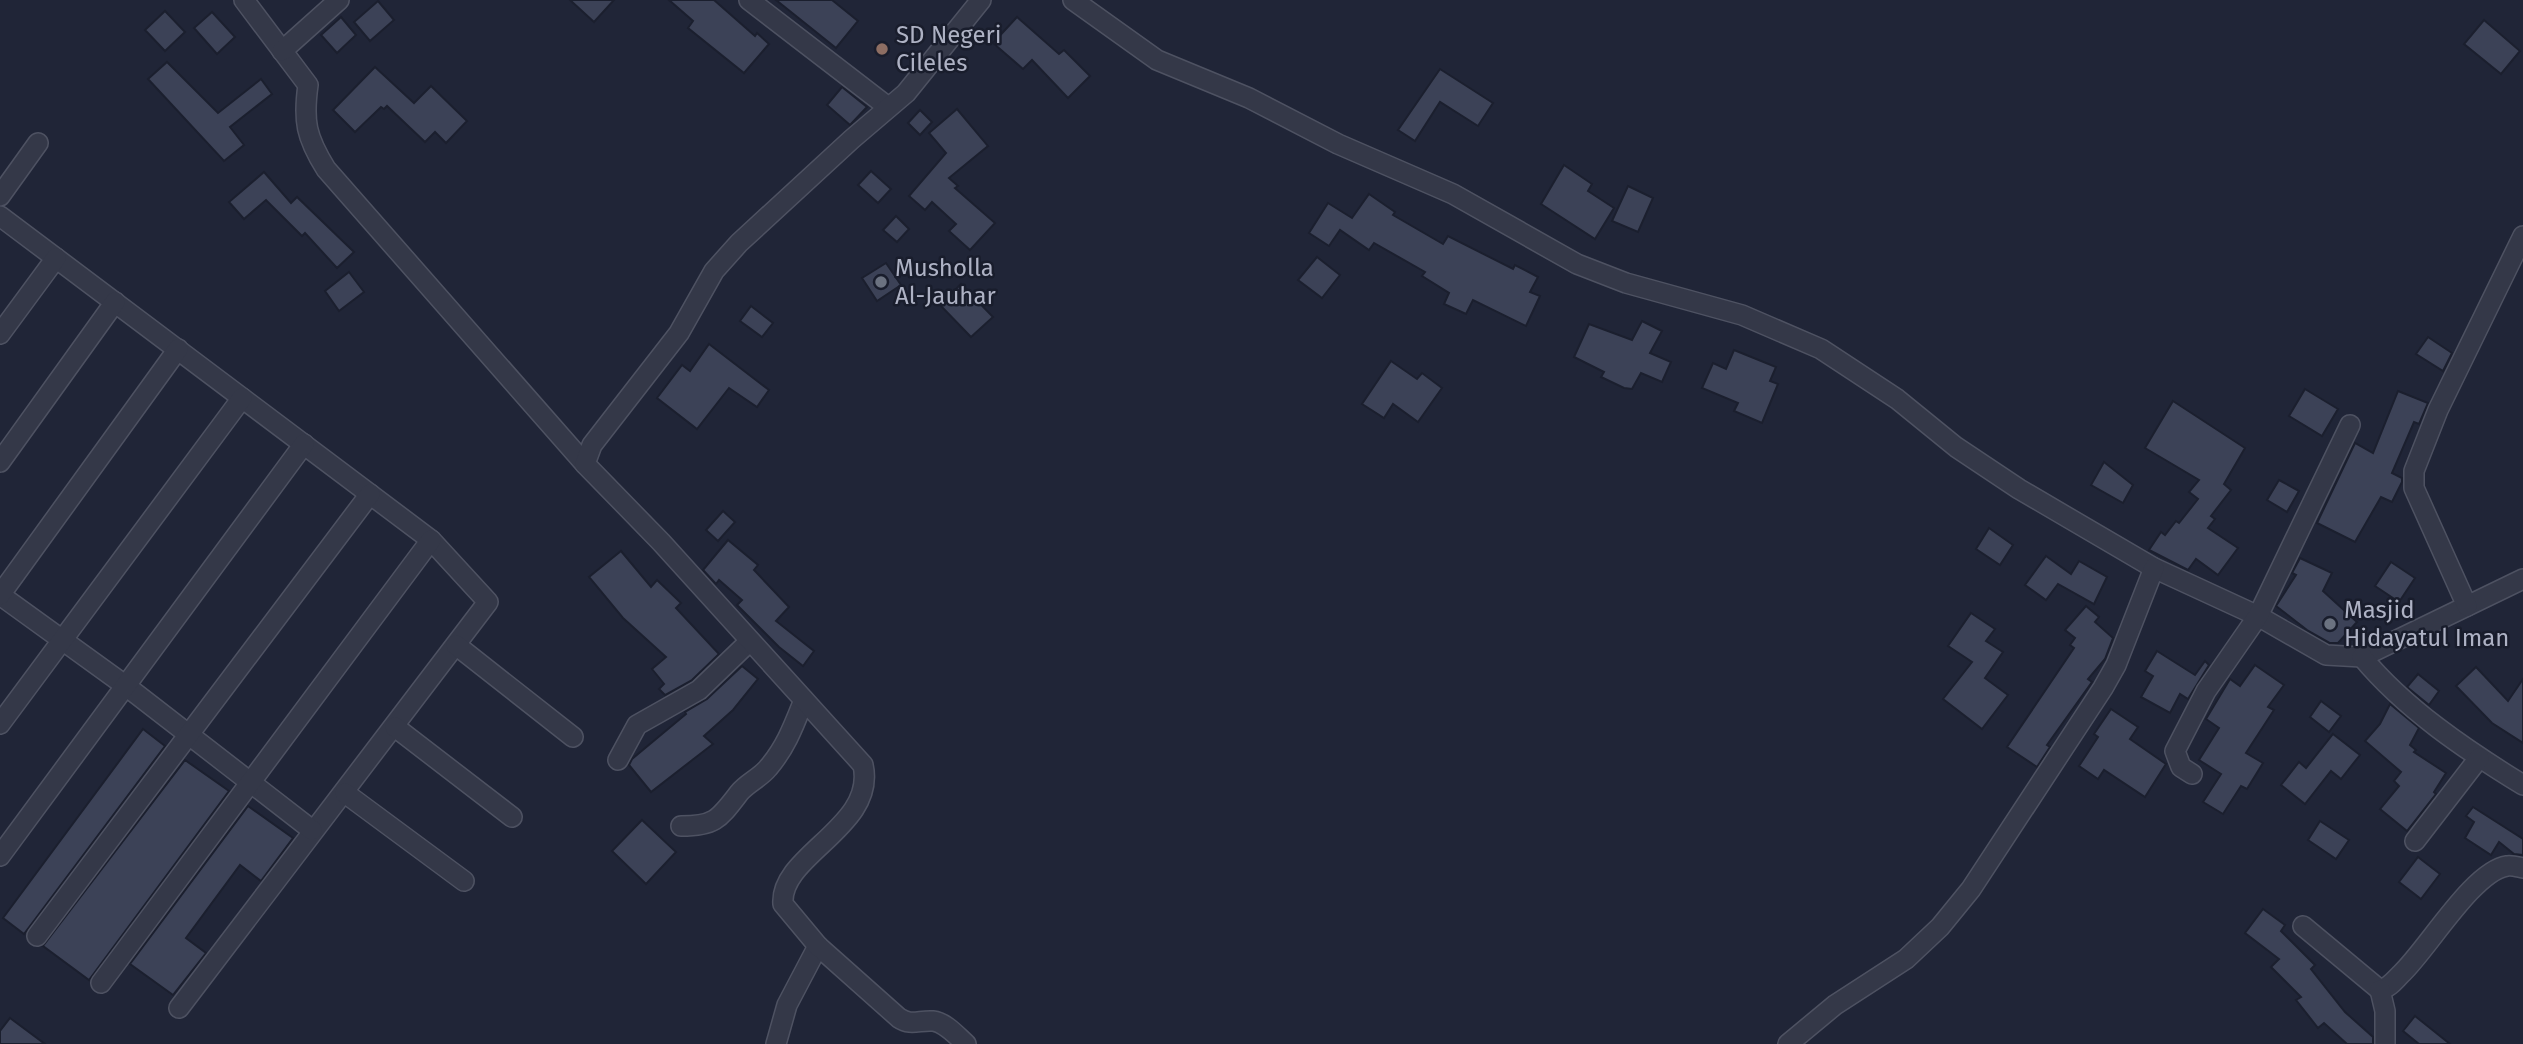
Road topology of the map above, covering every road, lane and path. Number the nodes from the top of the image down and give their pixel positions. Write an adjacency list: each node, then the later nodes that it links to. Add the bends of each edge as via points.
1 (244, 0): 6 (street)
2 (339, 0): 6 (street)
3 (749, 0): 7 (street)
4 (981, 0): 7 (street, via 906,93)
5 (1073, 0): 23 (street, via 1157,60 1453,194 1577,264 1626,283 1742,315 1821,349 1897,399 1956,447)
6 (282, 51): 20 (street, via 308,85 303,117 326,169)
7 (888, 107): 20 (street, via 748,234 714,271 678,333 592,445)
8 (38, 143): 9 (street)
9 (0, 196)
10 (0, 216): 12 (street)
11 (2523, 236): 26 (street, via 2438,410 2414,471 2413,488)
12 (56, 258): 13 (street); 14 (street)
13 (115, 302): 15 (street); 19 (street)
14 (0, 334)
15 (177, 349): 16 (street); 25 (street)
16 (242, 398): 18 (street); 28 (street)
17 (2350, 425): 27 (street)
18 (304, 444): 21 (street); 32 (street)
19 (0, 462)
20 (584, 464): 29 (street)
21 (370, 494): 22 (street); 36 (street)
22 (431, 540): 30 (street, via 488,602); 41 (street)
23 (2154, 568): 27 (street); 59 (street, via 2104,688 1971,889 1906,959 1835,1005)
24 (2523, 579): 26 (street)
25 (0, 595): 28 (street)
26 (2467, 606): 31 (street)
27 (2258, 616): 31 (street, via 2326,655); 40 (street, via 2206,691 2175,751 2181,767)
28 (62, 640): 32 (street); 34 (street)
29 (750, 641): 33 (street); 39 (street, via 699,690 637,725)
30 (456, 645): 35 (street); 37 (street)
31 (2362, 657): 38 (street, via 2413,706)
32 (126, 687): 36 (street); 48 (street)
33 (803, 700): 45 (street, via 787,743 726,813 700,826); 53 (street, via 863,765 865,776 863,797 782,894 783,904)
34 (0, 724)
35 (395, 727): 43 (street); 44 (street)
36 (190, 736): 41 (street); 52 (street)
37 (573, 737)
38 (2479, 758): 42 (street); 47 (street)
39 (618, 760)
40 (2192, 774)
41 (250, 782): 46 (street); 54 (street)
42 (2523, 785)
43 (345, 793): 46 (street); 50 (street)
44 (512, 817)
45 (681, 826)
46 (312, 830): 56 (street)
47 (2415, 841)
48 (0, 856)
49 (2523, 868): 55 (street, via 2507,866 2490,873 2459,903 2413,964)
50 (464, 881)
51 (2303, 926): 55 (street)
52 (37, 936)
53 (818, 946): 57 (street, via 787,1005); 58 (street, via 899,1018 916,1024 935,1021)
54 (101, 983)
55 (2380, 990): 60 (street)
56 (179, 1008)
57 (776, 1044)
58 (966, 1044)
59 (1788, 1044)
60 (2385, 1044)

